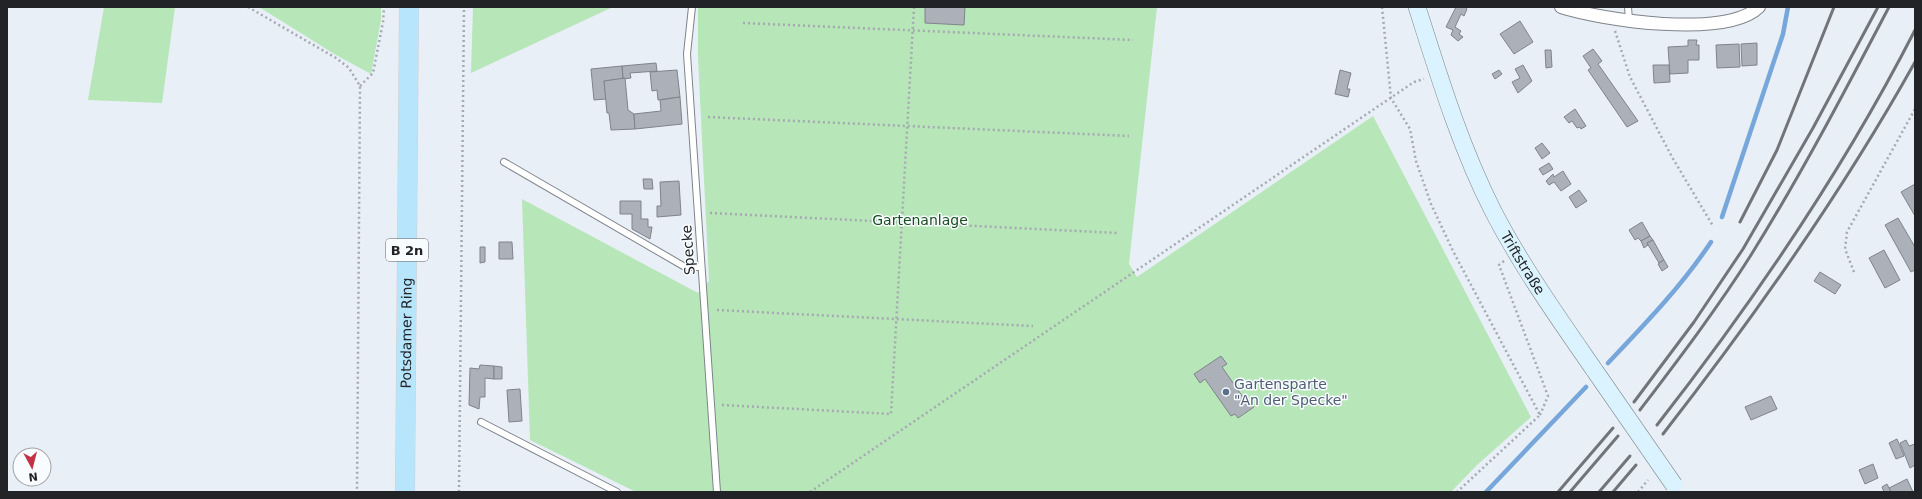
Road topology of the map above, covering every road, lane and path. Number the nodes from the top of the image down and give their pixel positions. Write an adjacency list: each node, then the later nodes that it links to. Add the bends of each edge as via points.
1 (248, 7): 17 (path, via 336,58 349,68)
2 (384, 7): 17 (path, via 373,73)
3 (409, 7): 40 (main road, Potsdamer Ring / B 2n)
4 (464, 7): 41 (path)
5 (692, 7): 29 (lane, Specke, via 687,54)
6 (914, 7): 14 (path)
7 (1382, 7): 18 (path)
8 (1417, 7): 16 (main road, Triftstraße)
9 (1561, 7): 12 (street)
10 (1628, 7): 12 (lane)
11 (1758, 7): 12 (street, via 1745,16 1713,24)
12 (1623, 20): 26 (path, via 1615,31 1630,77 1672,157)
13 (743, 23): 14 (path)
14 (913, 30): 15 (path); 21 (path)
15 (1133, 40)
16 (1438, 74): 18 (path, via 1414,82); 28 (main road, Triftstraße, via 1477,177)
17 (360, 86): 39 (path)
18 (1391, 98): 35 (path, via 1410,129 1416,161 1431,204); 44 (path)
19 (1915, 109): 30 (path, via 1847,232 1845,249)
20 (708, 117): 21 (path)
21 (906, 126): 22 (path); 25 (path)
22 (1128, 136)
23 (504, 162): 29 (lane, via 685,267)
24 (710, 213): 25 (path)
25 (901, 222): 27 (path); 32 (path)
26 (1713, 226)
27 (1118, 233)
28 (1515, 252): 35 (path, via 1499,265 1548,396); 38 (main road, Triftstraße, bridge)
29 (701, 267): 43 (lane, Specke)
30 (1854, 272)
31 (717, 310): 32 (path)
32 (896, 319): 33 (path); 34 (path, via 891,414)
33 (1034, 326)
34 (722, 405)
35 (1540, 415): 45 (path)
36 (481, 422): 42 (lane)
37 (1648, 480): 46 (path)
38 (1677, 489)
39 (357, 492)
40 (405, 492)
41 (459, 492)
42 (617, 492)
43 (717, 492)
44 (810, 492)
45 (1457, 492)
46 (1638, 492)

